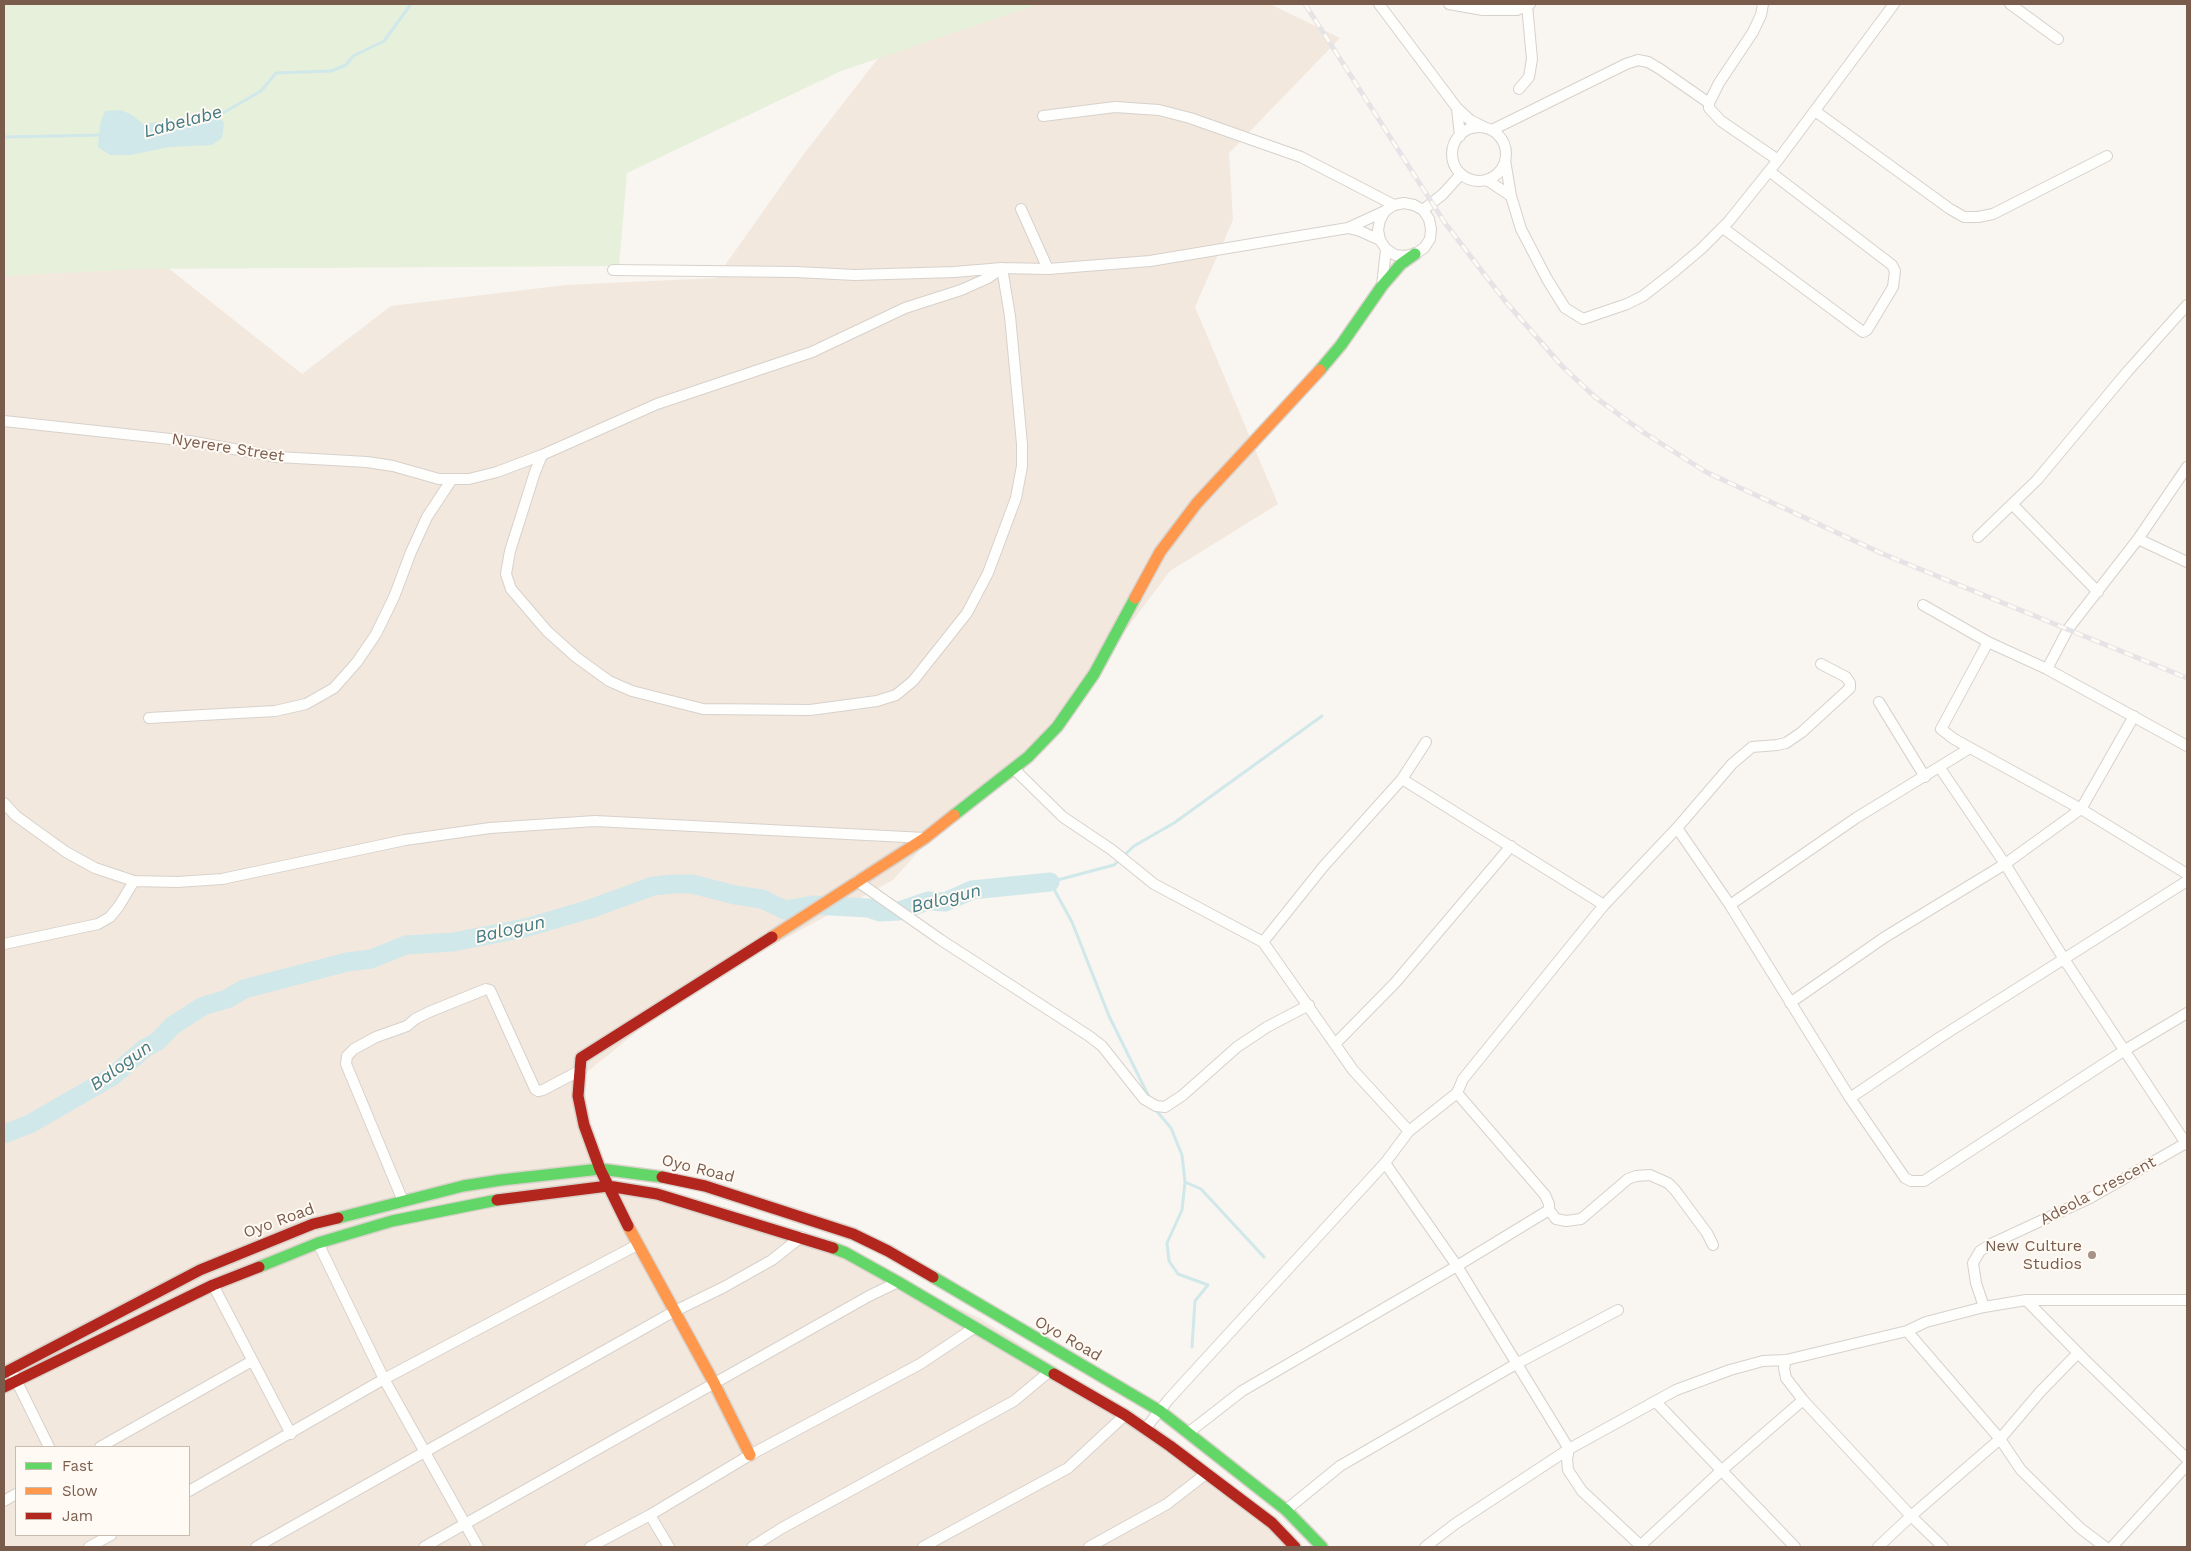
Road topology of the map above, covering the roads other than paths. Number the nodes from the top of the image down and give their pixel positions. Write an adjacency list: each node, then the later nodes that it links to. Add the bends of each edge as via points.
1 (1379, 4): 10 (street)
2 (1449, 4): 3 (street, via 1483,10 1517,10)
3 (1528, 4): 8 (street, via 1532,59 1530,76)
4 (1762, 4): 9 (street, via 1753,32)
5 (1894, 4): 11 (street)
6 (2010, 4): 7 (street)
7 (2058, 39)
8 (1519, 89)
9 (1709, 103): 13 (street, via 1660,69 1638,60); 17 (street, via 1712,113 1721,121)
10 (1456, 108): 13 (street); 14 (street)
11 (1815, 112): 15 (street, via 1964,216 1993,214); 17 (street)
12 (1042, 116): 22 (street, via 1115,107 1159,110 1190,118 1301,157)
13 (1488, 129): 14 (street, via 1471,129); 16 (street, via 1502,140)
14 (1460, 136): 19 (street, via 1452,155)
15 (2107, 156)
16 (1505, 160): 20 (street, via 1499,172); 21 (street)
17 (1778, 160): 18 (street)
18 (1769, 171): 26 (street); 26 (street, via 1892,264 1895,271 1893,287 1867,330 1863,332)
19 (1461, 174): 20 (street, via 1473,180); 24 (street)
20 (1487, 180): 21 (street)
21 (1511, 196): 26 (street, via 1522,229 1555,293 1565,308 1583,319 1643,296)
22 (1390, 208): 24 (street, via 1404,203); 25 (street); 27 (street, via 1380,220 1378,230)
23 (1021, 209): 30 (street)
24 (1423, 210): 28 (street, via 1429,219 1430,234 1424,248)
25 (1348, 228): 27 (street, via 1360,230); 30 (street, via 1150,261)
26 (1722, 228)
27 (1383, 245): 28 (street, via 1400,256); 32 (street)
28 (1416, 254): 32 (main road, via 1401,264)
29 (1002, 268): 30 (street); 31 (street, via 855,275); 35 (street, Nyerere Street, via 970,286 905,308 812,352 657,404); 35 (street, via 1010,316 1022,444 1016,498 988,572 967,613 913,681 896,695 810,710 715,711 632,691 609,680 547,631 511,589 506,574 510,551)
30 (1048, 269)
31 (613, 270)
32 (1382, 286): 54 (main road, via 1305,389 1197,503 1160,552 1076,702 1057,727)
33 (2187, 305): 38 (street, via 2037,480)
34 (4, 421): 37 (street, Nyerere Street, via 227,446 278,457 367,462)
35 (542, 456): 37 (street, Nyerere Street, via 497,472)
36 (2187, 467): 40 (street)
37 (452, 480): 49 (street, via 427,517 376,634 334,688 306,704 275,711)
38 (2012, 504): 39 (street); 42 (street)
39 (1978, 537)
40 (2138, 539): 41 (street); 42 (street)
41 (2187, 562)
42 (2098, 592): 46 (street, via 2068,629)
43 (1923, 605): 44 (street)
44 (1988, 642): 46 (street); 52 (street, via 1941,729)
45 (1821, 664): 59 (street, via 1846,677 1850,688 1786,743 1752,747 1732,764)
46 (2047, 669): 48 (street)
47 (1879, 702): 55 (street)
48 (2134, 716): 51 (street); 58 (street)
49 (149, 718)
50 (1426, 742): 56 (street)
51 (2187, 746)
52 (1970, 748): 53 (street); 58 (street)
53 (1940, 768): 55 (street); 62 (street)
54 (1014, 769): 60 (main road); 69 (street, via 1063,817 1154,884)
55 (1926, 777): 68 (street, via 1856,818)
56 (1402, 779): 61 (street); 69 (street, via 1323,867)
57 (4, 803): 64 (street, via 16,816 66,852 95,868)
58 (2081, 809): 62 (street); 63 (street)
59 (1677, 828): 67 (street); 68 (street)
60 (925, 838): 64 (street, via 596,821 490,828 405,840 222,879); 65 (main road)
61 (1511, 846): 67 (street); 75 (street, via 1395,983)
62 (2005, 864): 71 (street); 72 (street, via 1885,937)
63 (2187, 874)
64 (134, 881): 70 (street, via 110,917 98,924)
65 (857, 881): 73 (street, via 1089,1036 1102,1046 1146,1100 1156,1106 1165,1107 1237,1047 1267,1027); 77 (main road, via 581,1058)
66 (2187, 881): 71 (street)
67 (1604, 905): 78 (street, via 1463,1079)
68 (1730, 905): 72 (street)
69 (1263, 942): 73 (street)
70 (4, 944)
71 (2064, 959): 76 (street); 79 (street)
72 (1790, 1003): 79 (street)
73 (1309, 1006): 75 (street)
74 (2187, 1013): 76 (street)
75 (1336, 1044): 80 (street, via 1353,1070)
76 (2125, 1050): 79 (street, via 1924,1181 1905,1178); 81 (street)
77 (580, 1070): 83 (main road, via 578,1096 584,1125); 85 (street, via 544,1090 535,1089 490,990 486,988 354,1049 347,1056 346,1064)
78 (1458, 1093): 80 (street); 86 (street, via 1545,1195)
79 (1850, 1098)
80 (1409, 1131): 82 (street)
81 (2187, 1144): 96 (street, Adeola Crescent, via 2090,1198 1980,1252 1973,1263)
82 (1385, 1164): 91 (street); 113 (street)
83 (600, 1169): 84 (main road); 85 (main road, Oyo Road, via 501,1180); 113 (main road, Oyo Road, via 667,1177 705,1186 853,1234 888,1251)
84 (608, 1186): 87 (main road, Oyo Road, via 657,1194); 88 (main road, Oyo Road, via 506,1198 392,1221); 90 (main road)
85 (403, 1201): 105 (main road, Oyo Road, via 314,1224 218,1262)
86 (1549, 1210): 89 (street, via 1556,1219 1581,1219 1628,1180 1650,1175 1675,1190); 91 (street)
87 (801, 1237): 92 (main road, Oyo Road, via 846,1253); 98 (street, via 772,1260)
88 (318, 1243): 93 (main road, Oyo Road); 107 (street)
89 (1713, 1245)
90 (637, 1246): 98 (main road); 107 (street)
91 (1457, 1266): 104 (street); 116 (street, via 1242,1391)
92 (898, 1282): 99 (main road, Oyo Road); 109 (street)
93 (213, 1285): 103 (street); 108 (main road, Oyo Road)
94 (2026, 1300): 95 (street); 96 (street); 101 (street)
95 (2186, 1302)
96 (1983, 1306): 100 (street)
97 (1618, 1310): 104 (street)
98 (673, 1312): 109 (main road); 122 (street)
99 (974, 1328): 106 (main road, Oyo Road); 123 (street, via 920,1364)
100 (1908, 1330): 102 (street); 118 (street)
101 (2078, 1353): 118 (street); 124 (street)
102 (1786, 1360): 111 (street, via 1786,1378); 112 (street, via 1762,1361 1730,1370)
103 (252, 1361): 117 (street); 120 (street)
104 (1516, 1364): 121 (street); 131 (street, via 1340,1466)
105 (7, 1371): 108 (street)
106 (1050, 1371): 114 (main road, Oyo Road); 142 (street, via 1014,1402)
107 (384, 1379): 117 (street); 122 (street)
108 (17, 1382): 110 (main road, Oyo Road); 119 (street)
109 (714, 1383): 123 (main road); 134 (street)
110 (4, 1387)
111 (1803, 1400): 126 (street); 133 (street)
112 (1655, 1401): 121 (street); 126 (street)
113 (1160, 1411): 115 (street); 116 (main road, Oyo Road)
114 (1126, 1415): 115 (main road, Oyo Road); 143 (street, via 1068,1468)
115 (1146, 1429): 127 (main road, Oyo Road)
116 (1188, 1433): 131 (main road, Oyo Road)
117 (291, 1434): 128 (street)
118 (2000, 1439): 133 (street); 152 (street, via 2021,1470 2048,1498)
119 (49, 1446)
120 (102, 1446)
121 (1569, 1449): 147 (street); 148 (street, via 1568,1470 1582,1491)
122 (424, 1452): 134 (street); 137 (street)
123 (750, 1455): 132 (street)
124 (2187, 1459)
125 (2187, 1465): 153 (street)
126 (1721, 1471): 148 (street); 149 (street)
127 (1207, 1474): 144 (street, via 1167,1504); 145 (main road, Oyo Road, via 1272,1523)
128 (190, 1490)
129 (15, 1495): 130 (street)
130 (4, 1501)
131 (1286, 1510): 146 (main road, Oyo Road)
132 (650, 1515): 140 (street); 141 (street)
133 (1911, 1516): 150 (street); 151 (street)
134 (465, 1524): 138 (street); 139 (street)
135 (99, 1541): 136 (street)
136 (89, 1547)
137 (256, 1547)
138 (424, 1547)
139 (478, 1547)
140 (590, 1547)
141 (669, 1547)
142 (752, 1547)
143 (923, 1547)
144 (1089, 1547)
145 (1295, 1547)
146 (1322, 1547)
147 (1425, 1547)
148 (1641, 1547)
149 (1795, 1547)
150 (1878, 1547)
151 (1943, 1547)
152 (2105, 1547)
153 (2112, 1547)

